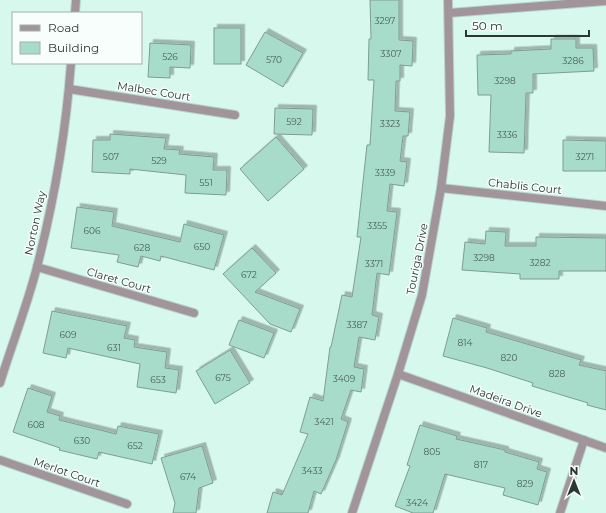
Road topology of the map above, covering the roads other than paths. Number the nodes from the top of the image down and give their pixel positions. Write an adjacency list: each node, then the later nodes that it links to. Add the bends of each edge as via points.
1 (76, 0): 4 (street)
2 (448, 0): 5 (street, Touriga Drive)
3 (606, 1): 5 (street)
4 (75, 12)
5 (449, 13): 9 (street, Touriga Drive, via 450,116)
6 (71, 64): 7 (street, Norton Way)
7 (69, 90): 8 (street, Malbec Court); 11 (street, Norton Way, via 54,189)
8 (235, 115)
9 (441, 188): 10 (street, Chablis Court); 13 (street, Touriga Drive, via 422,295)
10 (606, 206)
11 (37, 267): 12 (street, Claret Court); 14 (street, Norton Way)
12 (194, 313)
13 (398, 374): 15 (street, Madeira Drive); 19 (street, Touriga Drive)
14 (0, 383)
15 (584, 440): 16 (street, Madeira Drive); 20 (street)
16 (606, 448)
17 (0, 460): 18 (street, Merlot Court)
18 (127, 504)
19 (352, 513)
20 (560, 513)

